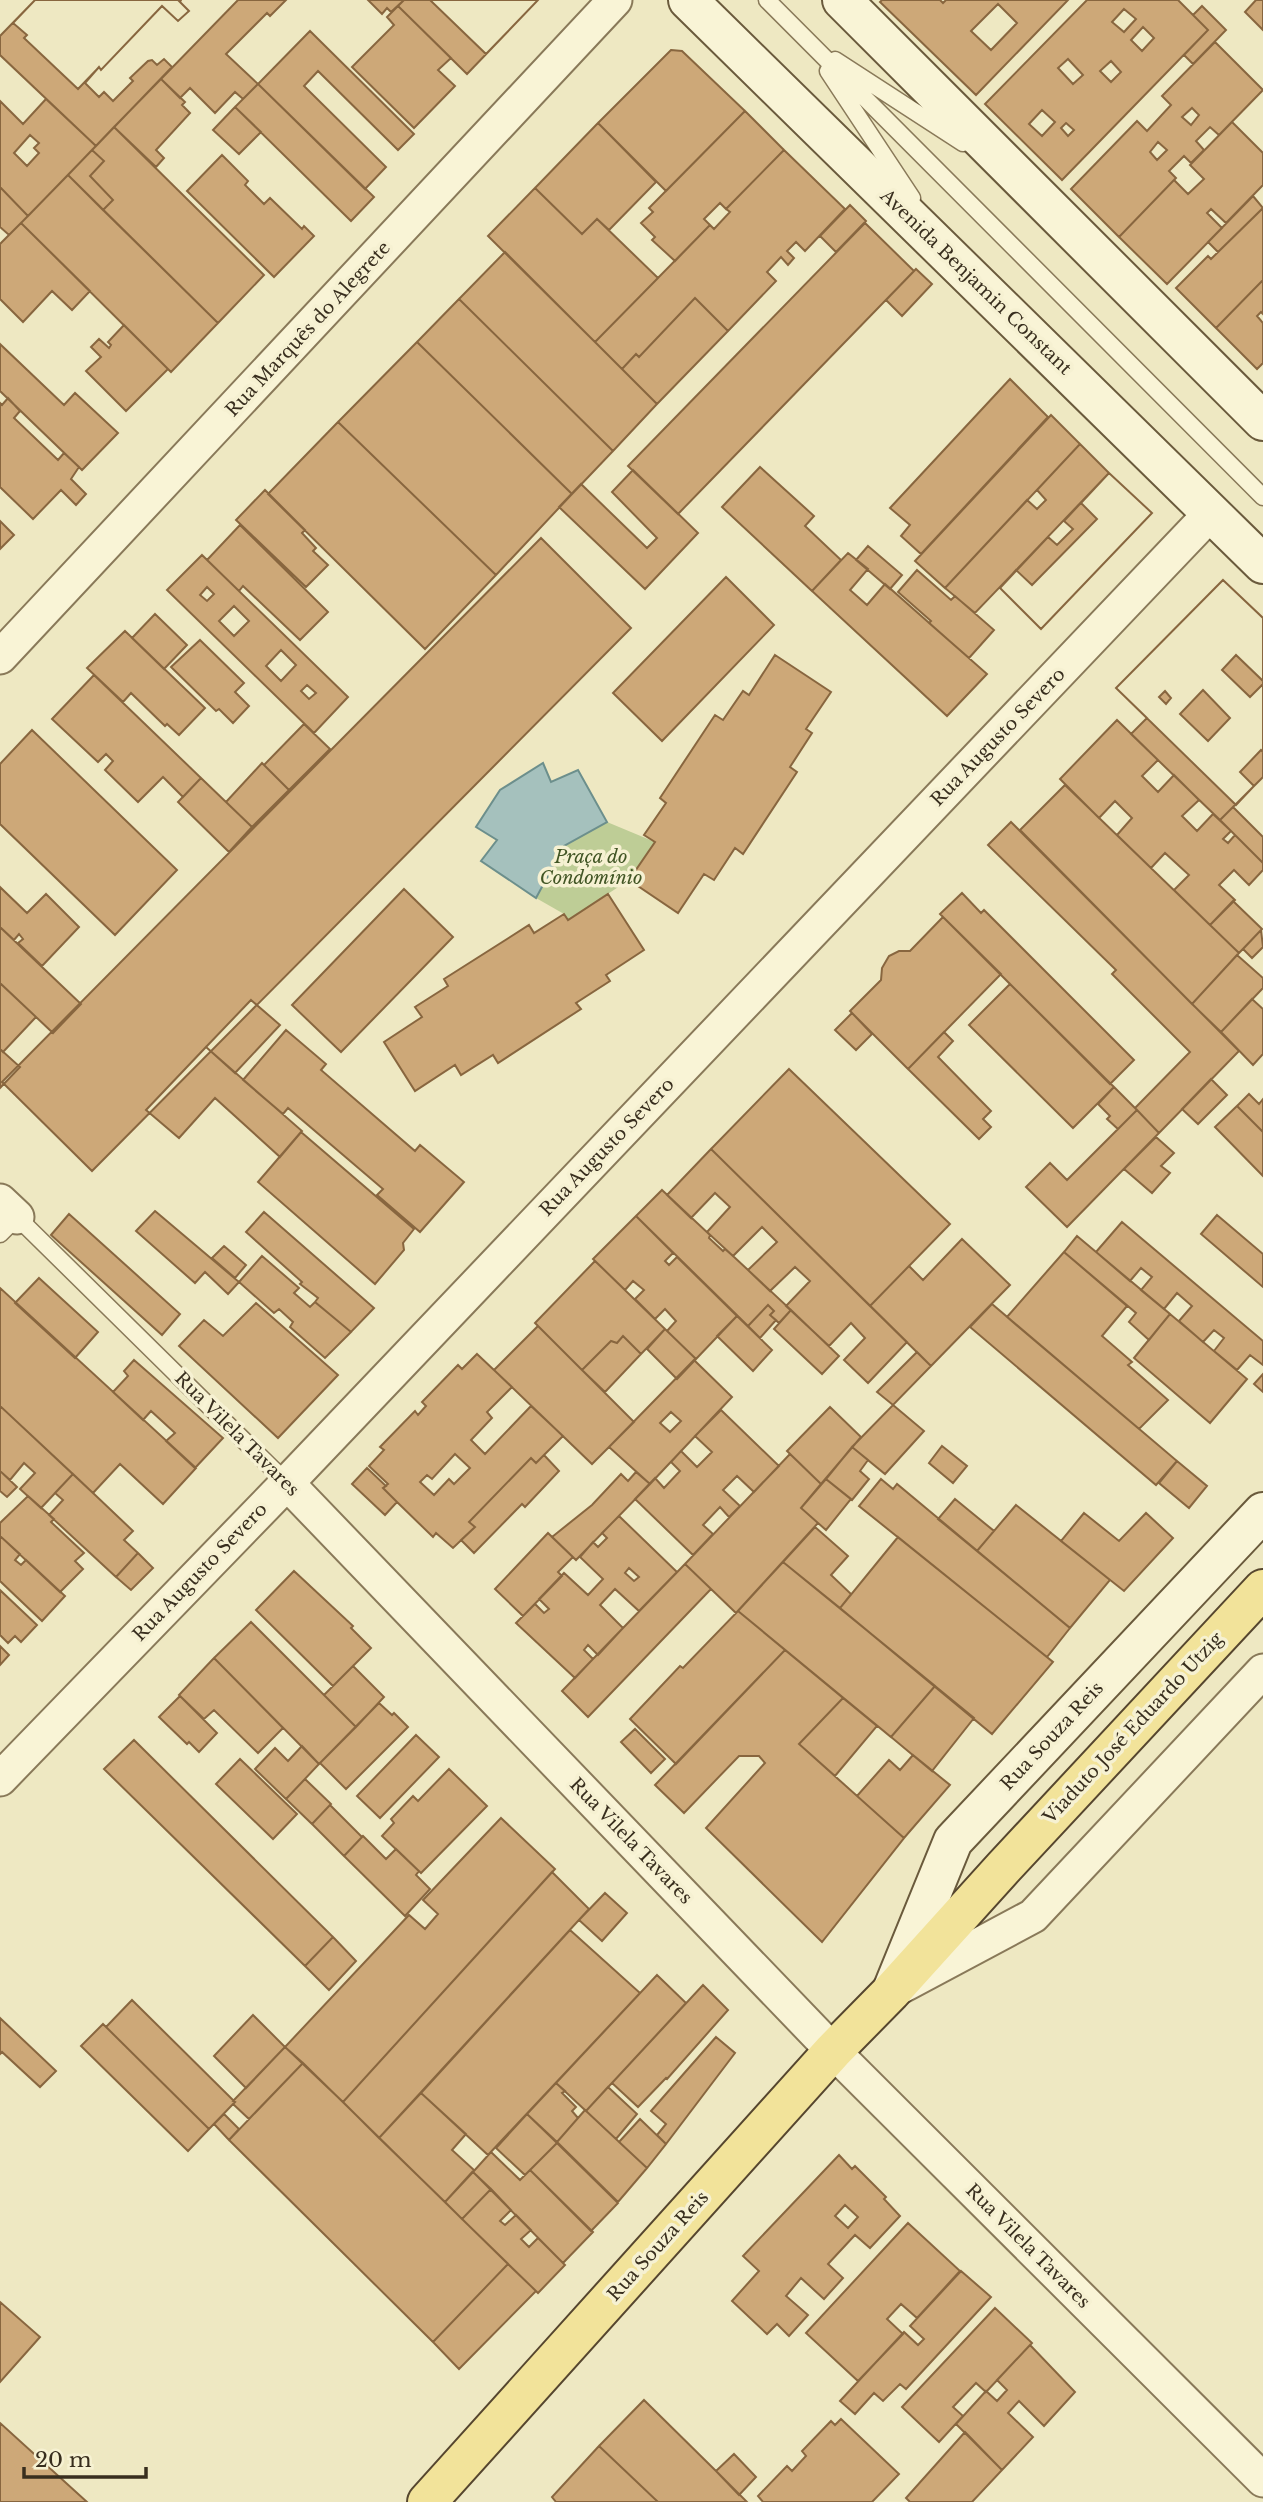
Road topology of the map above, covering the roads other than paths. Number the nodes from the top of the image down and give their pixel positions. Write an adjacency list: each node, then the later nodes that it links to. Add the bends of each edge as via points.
1 (615, 0): 12 (street, Rua Marquês do Alegrete)
2 (688, 0): 7 (main road, Avenida Benjamin Constant)
3 (767, 0): 5 (lane)
4 (842, 0): 6 (main road)
5 (809, 43): 6 (lane); 7 (lane); 9 (lane)
6 (1024, 182): 8 (main road)
7 (951, 257): 10 (main road, Avenida Benjamin Constant)
8 (1263, 421)
9 (1263, 497)
10 (1211, 513): 11 (main road, Avenida Benjamin Constant); 14 (street, Rua Augusto Severo)
11 (1263, 564)
12 (0, 657)
13 (6, 1218): 14 (lane, Rua Vilela Tavares)
14 (287, 1483): 18 (street, Rua Augusto Severo); 21 (street, Rua Vilela Tavares)
15 (1263, 1512): 20 (main road, Rua Souza Reis, via 953,1842)
16 (1263, 1589): 19 (main road, Viaduto José Eduardo Utzig)
17 (1263, 1671): 20 (street, Rua Souza Reis, via 1033,1916)
18 (0, 1779)
19 (1003, 1868): 20 (main road, Rua Souza Reis)
20 (891, 1992): 21 (main road, Rua Souza Reis)
21 (833, 2051): 22 (street, Rua Vilela Tavares); 23 (main road, Rua Souza Reis)
22 (1263, 2480)
23 (427, 2502)

